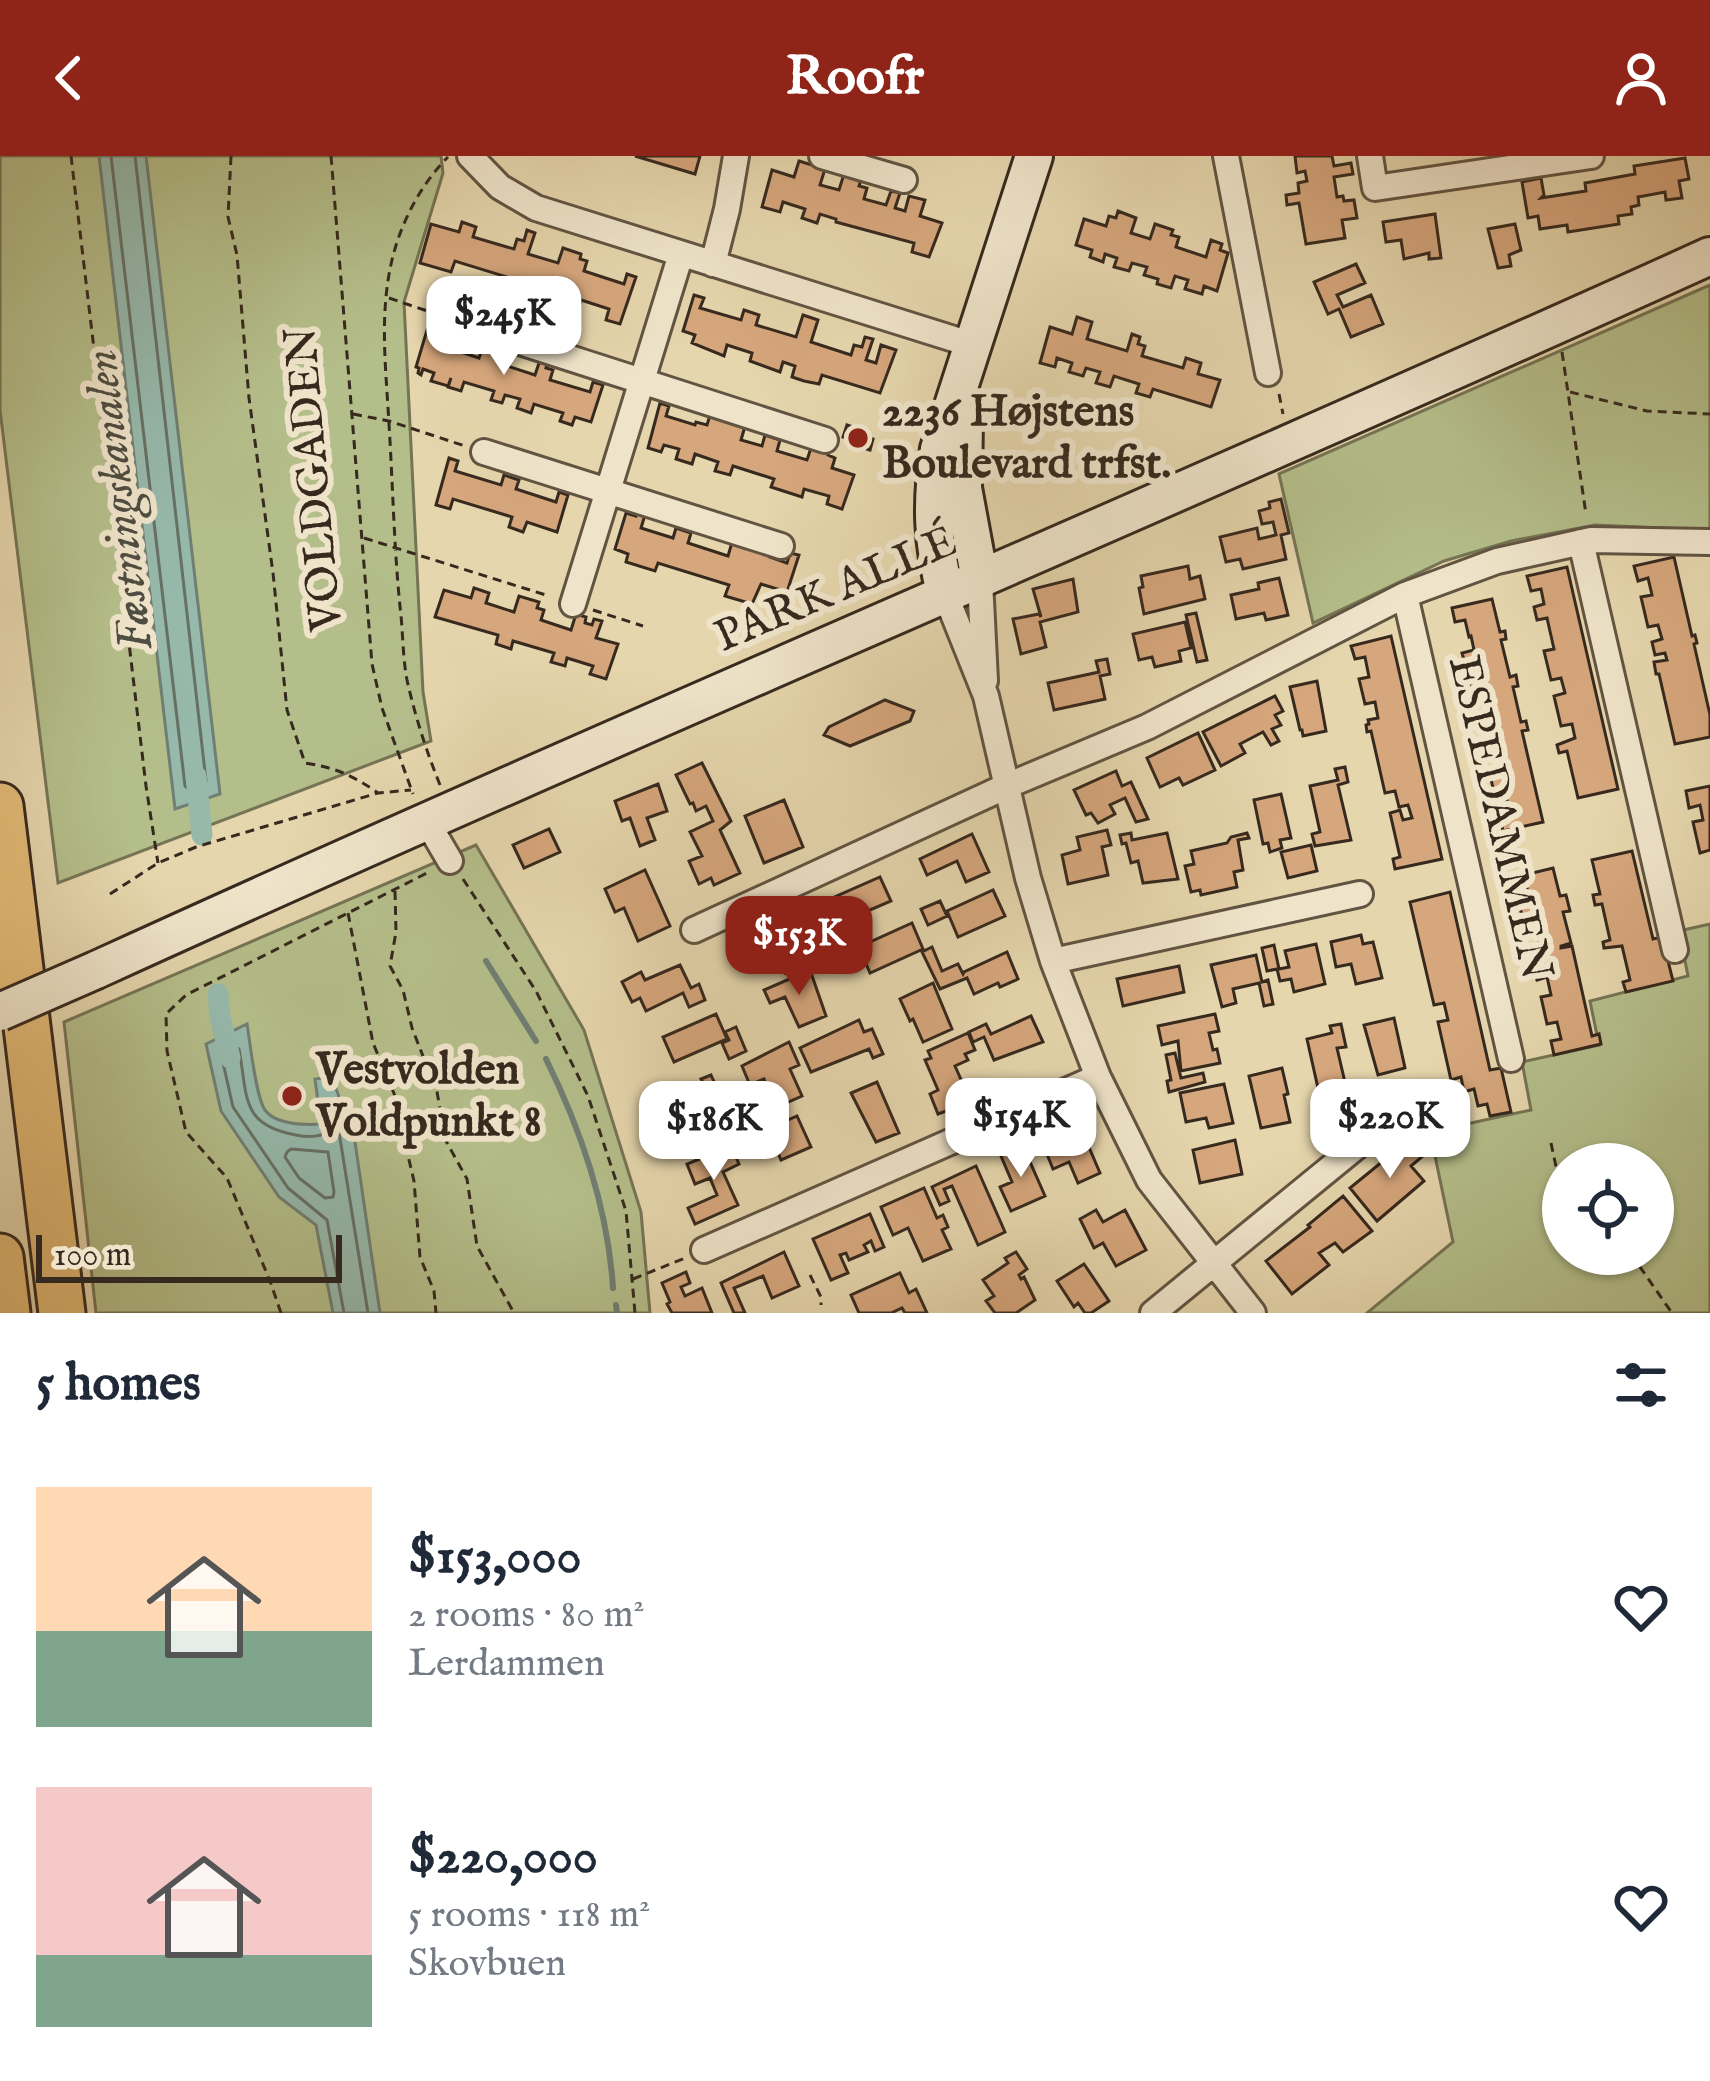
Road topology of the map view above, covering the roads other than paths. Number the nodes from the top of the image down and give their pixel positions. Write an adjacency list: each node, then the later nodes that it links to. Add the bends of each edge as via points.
1 (470, 156): 9 (street, via 536,208)
2 (736, 156): 11 (street)
3 (822, 156): 8 (street)
4 (1034, 156): 13 (street)
5 (1226, 156): 14 (street)
6 (1370, 156): 7 (street, via 1375,188)
7 (1591, 156)
8 (904, 180)
9 (680, 254): 11 (street); 15 (street)
10 (1710, 256): 22 (street, PARK ALLÉ)
11 (713, 264): 13 (street)
12 (467, 325): 15 (street)
13 (969, 359): 22 (street, via 963,488); 24 (street, via 932,496)
14 (1268, 373)
15 (641, 382): 16 (street); 18 (street)
16 (825, 440)
17 (484, 452): 18 (street)
18 (607, 491): 21 (street); 25 (street)
19 (1586, 541): 20 (street); 23 (street, via 1497,561); 33 (street)
20 (1710, 542)
21 (781, 546)
22 (980, 580): 24 (street, PARK ALLÉ); 26 (street)
23 (1405, 595): 27 (street, via 1147,727); 36 (street, ESPEDAMMEN)
24 (946, 596): 26 (street); 29 (street, PARK ALLÉ)
25 (573, 604)
26 (986, 696): 27 (street)
27 (1009, 785): 32 (street); 34 (street)
28 (0, 806): 43 (highway)
29 (429, 806): 30 (street); 35 (street, PARK ALLÉ, bridge)
30 (450, 861)
31 (1360, 894): 34 (street)
32 (694, 930)
33 (1676, 950)
34 (1053, 962): 37 (street)
35 (0, 1012)
36 (1511, 1059)
37 (1099, 1077): 39 (street); 41 (street, via 1149,1180)
38 (1411, 1102): 41 (street)
39 (704, 1250)
40 (0, 1257): 42 (highway)
41 (1213, 1265): 44 (street); 45 (street)
42 (7, 1313)
43 (62, 1313)
44 (1153, 1313)
45 (1252, 1313)

